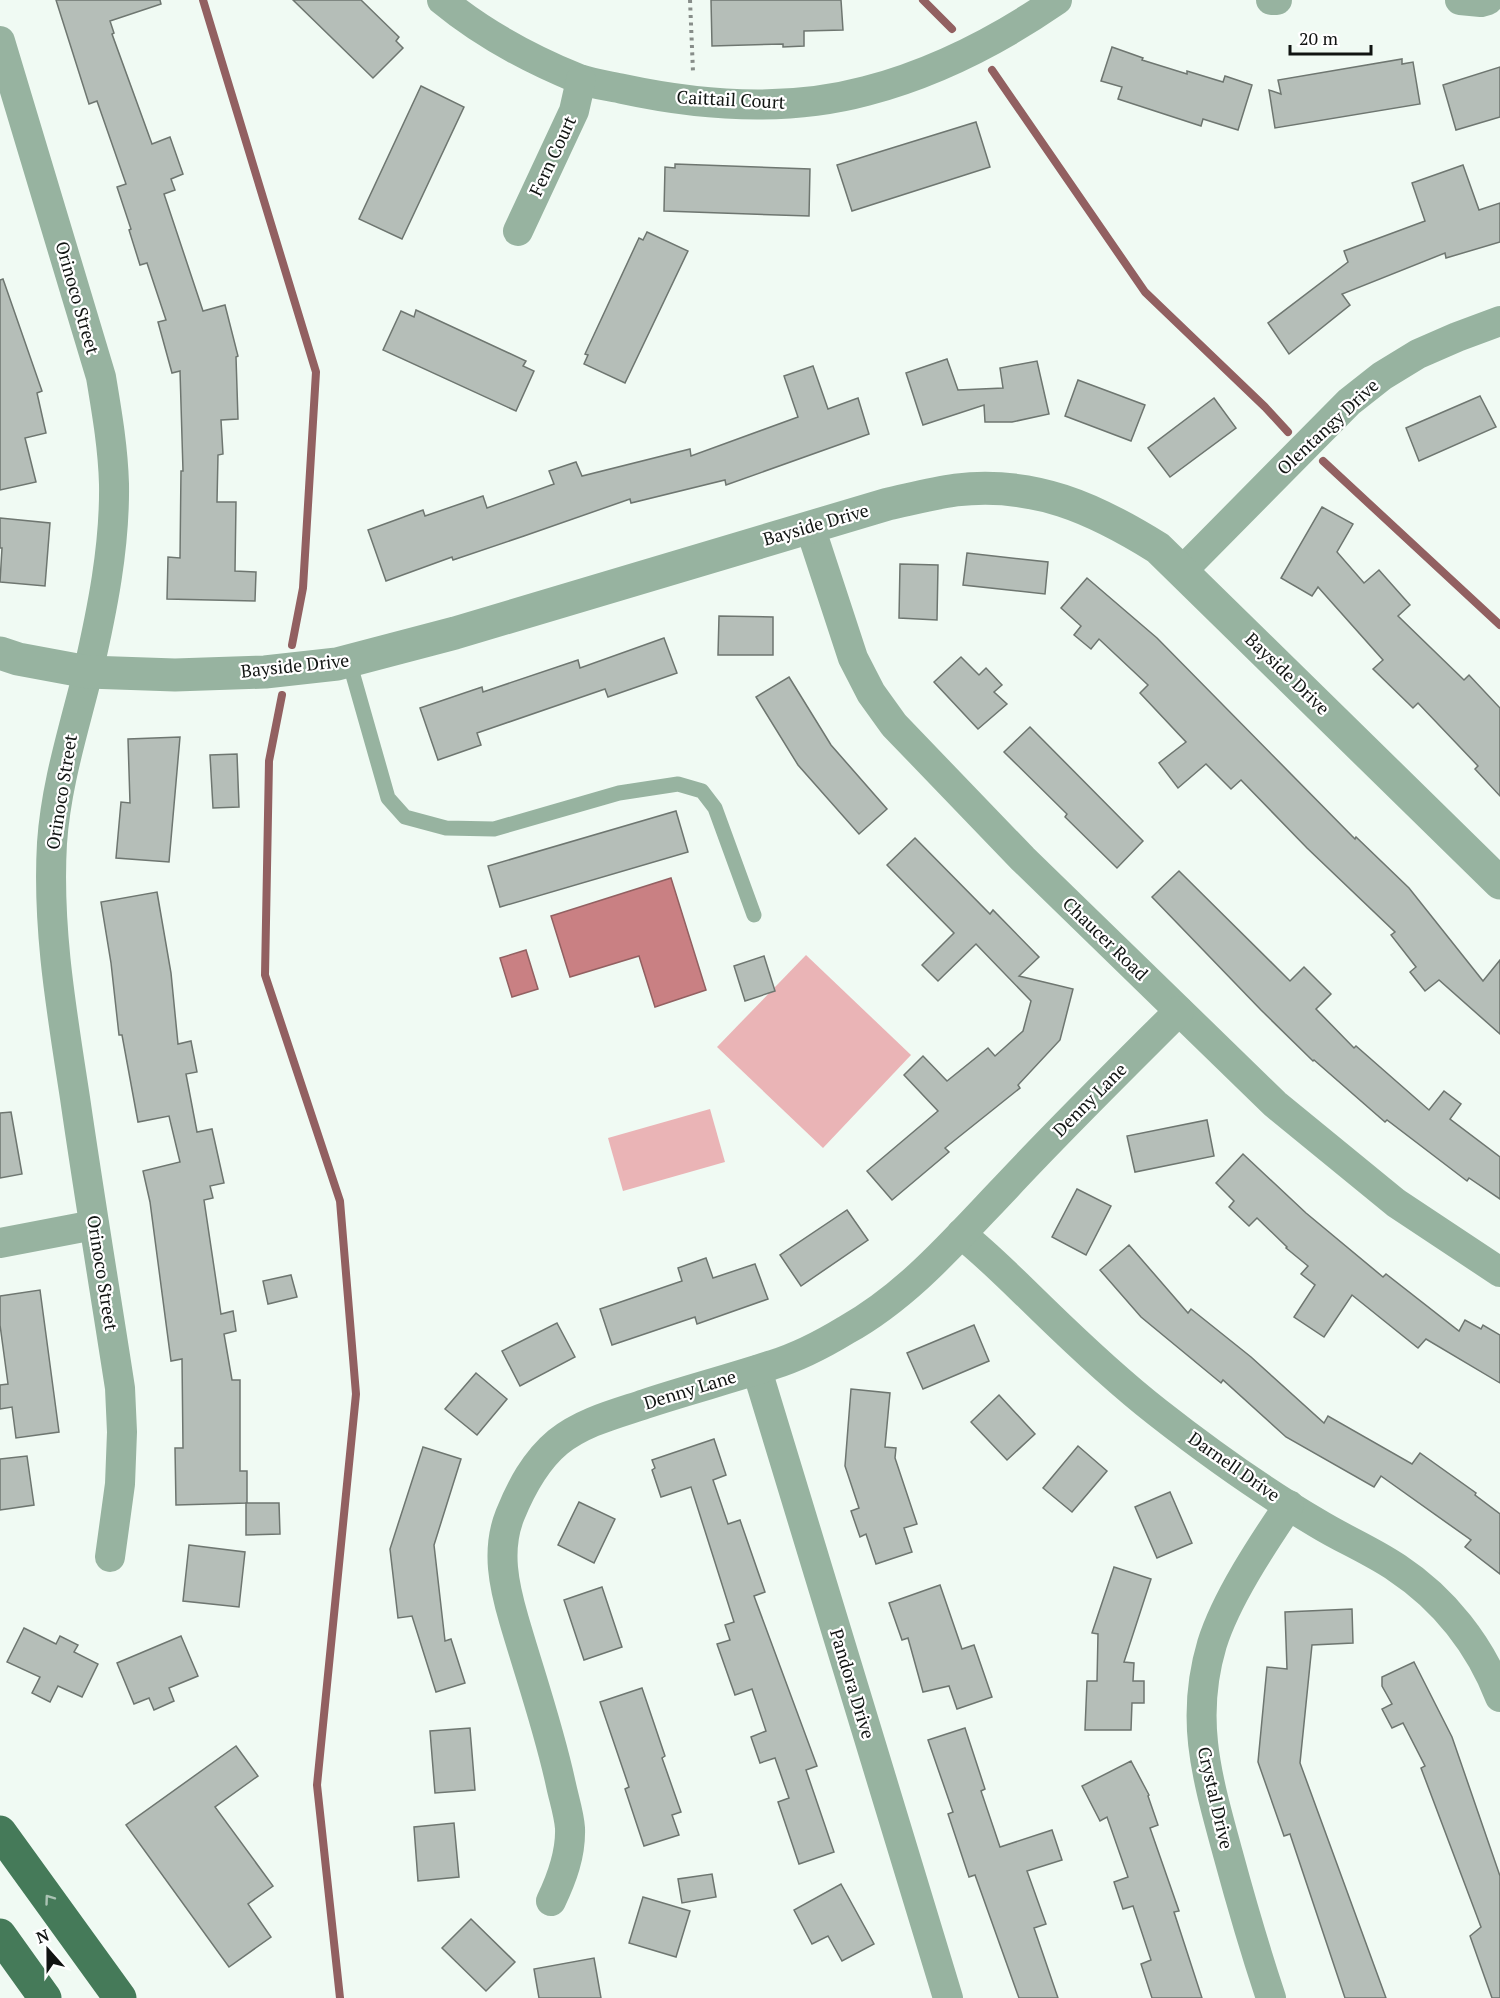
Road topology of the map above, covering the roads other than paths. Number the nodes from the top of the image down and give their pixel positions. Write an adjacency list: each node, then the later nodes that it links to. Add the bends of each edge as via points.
1 (442, 0): 8 (street, Caittail Court, via 516,51)
2 (1057, 0): 8 (street, Caittail Court, via 1021,25 915,76 865,92 808,102 752,105 694,100)
3 (1271, 0): 4 (street)
4 (1276, 0)
5 (1460, 0): 6 (street)
6 (1488, 0)
7 (0, 41): 15 (street, Orinoco Street, via 88,330 110,431 112,535)
8 (582, 80): 9 (street, Fern Court, via 574,111)
9 (518, 231)
10 (1500, 321): 12 (street, Olentangy Drive, via 1456,336 1382,376 1349,402)
11 (810, 527): 12 (street, Bayside Drive, via 888,504 956,490 1034,493 1083,507 1121,525 1158,548); 14 (street, Bayside Drive); 18 (street, Chaucer Road, via 854,658 871,693 894,725 1023,859)
12 (1182, 571): 16 (street, Bayside Drive)
13 (0, 653): 15 (street, Bayside Drive)
14 (349, 662): 15 (street, Bayside Drive, via 265,672); 17 (lane, via 388,798 405,817 446,828 494,829 619,793 678,783 702,791 714,808)
15 (88, 672): 19 (street, Orinoco Street, via 60,781 52,840 50,900 56,976)
16 (1500, 883)
17 (754, 915)
18 (1179, 1011): 20 (street, Denny Lane); 22 (street, Chaucer Road, via 1275,1104 1347,1165 1396,1203)
19 (94, 1225): 21 (street); 25 (street, Orinoco Street, via 120,1388 120,1484)
20 (961, 1234): 23 (street, Denny Lane, via 889,1301 849,1329); 24 (street, Darnell Drive, via 1155,1411)
21 (0, 1243)
22 (1500, 1272)
23 (757, 1370): 28 (street, Denny Lane, via 590,1423 559,1441 540,1460 508,1519 503,1545 506,1590 553,1748 570,1826 568,1854); 32 (street, Pandora Drive)
24 (1289, 1505): 26 (street, Darnell Drive, via 1417,1582 1453,1617 1476,1648); 33 (street, Crystal Drive, via 1234,1594 1213,1643 1203,1688 1201,1725 1204,1762 1217,1815)
25 (110, 1557)
26 (1500, 1697)
27 (0, 1832): 31 (main road, one-way to 27)
28 (551, 1901)
29 (0, 1935): 30 (main road)
30 (45, 1998)
31 (120, 1998)
32 (948, 1998)
33 (1270, 1998)

